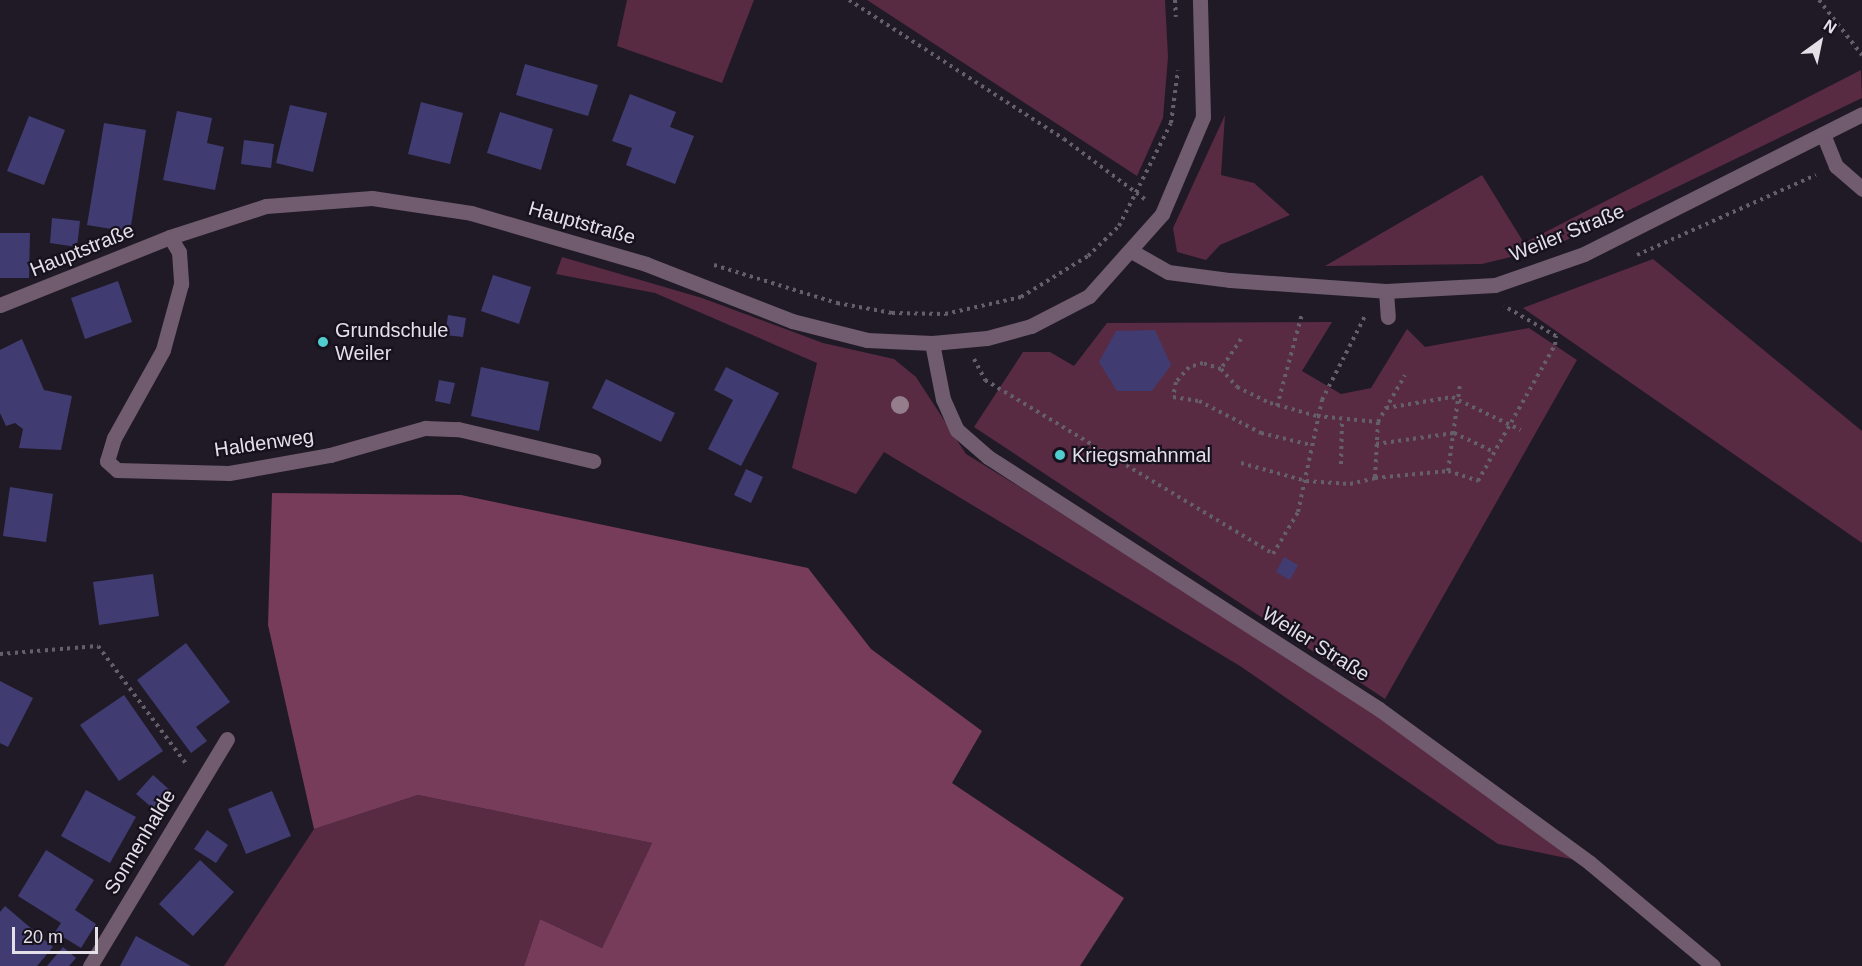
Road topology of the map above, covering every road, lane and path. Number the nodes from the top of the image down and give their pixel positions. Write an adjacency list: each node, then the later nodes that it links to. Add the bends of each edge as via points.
1 (849, 0): 12 (path)
2 (1175, 0): 5 (path)
3 (1200, 0): 13 (street, Hauptstraße, via 1203,117)
4 (1819, 0): 6 (path)
5 (1177, 25)
6 (1862, 55)
7 (1179, 60): 12 (path, via 1171,123)
8 (1862, 114): 9 (street, Weiler Straße)
9 (1823, 134): 10 (street); 18 (street, Weiler Straße, via 1584,254 1495,285)
10 (1836, 166): 11 (street); 16 (path)
11 (1862, 189)
12 (1140, 195): 13 (path); 17 (path, via 1119,226 1088,256 1050,283 984,309 892,313 837,303)
13 (1162, 214): 15 (street, Hauptstraße)
14 (170, 237): 20 (street, Hauptstraße); 28 (street, Hauptstraße, via 266,206 372,198 471,213 616,255 792,321 867,340); 44 (street, Haldenweg, via 179,252 182,284 163,350 114,438 107,461 117,470 229,473 330,455 425,428 458,429)
15 (1133, 252): 18 (street, Weiler Straße, via 1168,272); 27 (street, Hauptstraße, via 1089,296 1031,326)
16 (1625, 260)
17 (707, 263)
18 (1386, 291): 25 (street)
19 (1514, 302): 21 (path)
20 (0, 305)
21 (1504, 305): 22 (path); 38 (path, via 1556,336)
22 (1493, 309)
23 (1302, 314): 33 (path)
24 (1365, 316): 35 (path)
25 (1388, 317)
26 (1241, 339): 29 (path)
27 (964, 340): 28 (street, Hauptstraße); 49 (path, via 985,380 1273,554 1298,512)
28 (932, 343): 54 (street, Weiler Straße, via 942,399 957,430 988,457 1379,709 1590,863)
29 (1221, 369): 33 (path, via 1237,387); 42 (path, via 1203,363 1189,367 1176,382 1173,397 1199,400 1261,433)
30 (1405, 375): 34 (path)
31 (1460, 384): 32 (path)
32 (1459, 400): 34 (path); 38 (path); 40 (path)
33 (1277, 406): 35 (path)
34 (1386, 408): 37 (path)
35 (1317, 416): 36 (path); 42 (path)
36 (1342, 420): 37 (path); 46 (path)
37 (1378, 422): 41 (path)
38 (1510, 424): 39 (path); 43 (path)
39 (1521, 430)
40 (1454, 433): 41 (path); 43 (path); 47 (path)
41 (1376, 444): 48 (path)
42 (1311, 445): 49 (path)
43 (1494, 452): 47 (path, via 1478,481)
44 (593, 461)
45 (1241, 463): 49 (path)
46 (1341, 464)
47 (1448, 471): 48 (path)
48 (1375, 478): 49 (path, via 1350,484)
49 (1306, 482)
50 (0, 654): 52 (path, via 98,646)
51 (227, 739): 52 (street, Sonnenhalde)
52 (202, 781): 53 (street, Sonnenhalde)
53 (90, 966)
54 (1713, 966)

